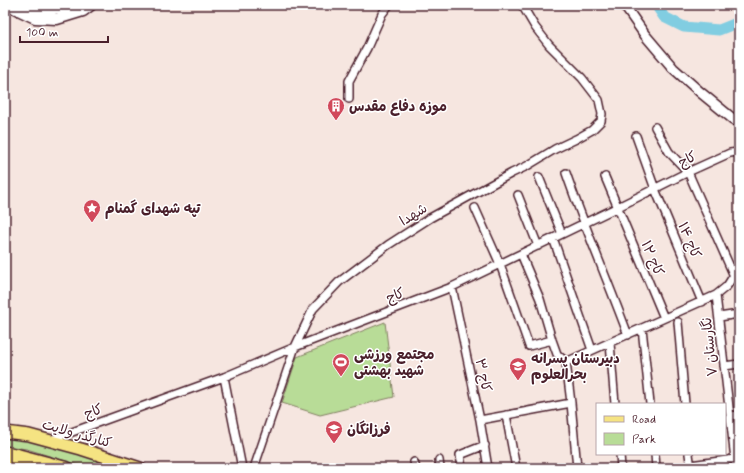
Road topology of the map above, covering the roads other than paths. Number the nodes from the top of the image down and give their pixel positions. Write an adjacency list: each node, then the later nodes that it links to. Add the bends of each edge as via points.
1 (12, 5): 4 (main road, via 35,18 57,19 83,11)
2 (26, 5): 3 (main road, via 35,9 52,10)
3 (72, 5)
4 (90, 5)
5 (389, 5): 8 (street, via 382,14 349,81)
6 (522, 5): 40 (street, شهدا, via 549,45 582,78 599,100 601,121 592,130 430,218 388,244 339,282 313,310)
7 (624, 5): 9 (street, via 673,68)
8 (348, 99)
9 (739, 123)
10 (655, 127): 13 (street, via 668,152)
11 (636, 136): 17 (street, کاج ۱۴)
12 (739, 152): 13 (street, کاج, via 730,153)
13 (688, 172): 17 (street, کاج); 28 (street)
14 (566, 173): 21 (street)
15 (539, 177): 22 (street)
16 (605, 177): 19 (street, کاج ۱۲)
17 (655, 189): 19 (street, کاج); 31 (street, کاج ۱۴)
18 (518, 195): 24 (street)
19 (618, 207): 21 (street, کاج); 33 (street, کاج ۱۲)
20 (475, 208): 26 (street)
21 (584, 223): 22 (street, کاج); 37 (street)
22 (562, 234): 23 (street, کاج)
23 (553, 238): 24 (street, کاج); 41 (street)
24 (538, 246): 25 (street, کاج)
25 (521, 254): 26 (street, کاج); 38 (street, via 540,299)
26 (500, 264): 29 (street, کاج); 38 (street, via 529,346)
27 (739, 266): 28 (street)
28 (734, 276): 30 (street)
29 (452, 287): 40 (street, کاج); 53 (street, کاج ۳)
30 (716, 295): 31 (street); 34 (street, نگارستان ۷)
31 (702, 302): 33 (street)
32 (739, 314): 34 (street)
33 (664, 318): 36 (street)
34 (719, 318): 44 (street, نگارستان ۷)
35 (678, 322): 49 (street)
36 (642, 328): 37 (street); 48 (street)
37 (628, 334): 39 (street)
38 (552, 340): 42 (street, via 557,354)
39 (610, 343): 41 (street); 47 (street)
40 (295, 347): 45 (street, کاج); 69 (street, شهدا)
41 (592, 350): 42 (street)
42 (566, 362): 46 (street)
43 (739, 364): 44 (street)
44 (724, 366): 51 (street, نگارستان ۷)
45 (224, 377): 55 (street, کاج); 68 (street)
46 (571, 403): 50 (street); 74 (street)
47 (615, 403)
48 (650, 403)
49 (685, 403)
50 (506, 415): 53 (street); 73 (street)
51 (730, 416): 52 (street); 61 (street, نگارستان ۷)
52 (739, 416)
53 (480, 420): 56 (street, کاج ۳)
54 (5, 432): 55 (main road, کنارگذر ولایت)
55 (50, 441): 67 (main road, کنارگذر ولایت)
56 (485, 445): 71 (street, via 460,455); 72 (street, کاج ۳)
57 (5, 452): 66 (main road)
58 (620, 455): 75 (street)
59 (655, 455): 76 (street)
60 (690, 455): 64 (street)
61 (735, 459): 64 (street); 77 (street, نگارستان ۷)
62 (439, 460): 70 (street)
63 (13, 465): 65 (main road)
64 (690, 466)
65 (27, 468)
66 (68, 468)
67 (140, 468)
68 (242, 468)
69 (254, 468)
70 (440, 468)
71 (462, 468)
72 (488, 468)
73 (516, 468)
74 (577, 468)
75 (621, 468)
76 (656, 468)
77 (736, 468)

